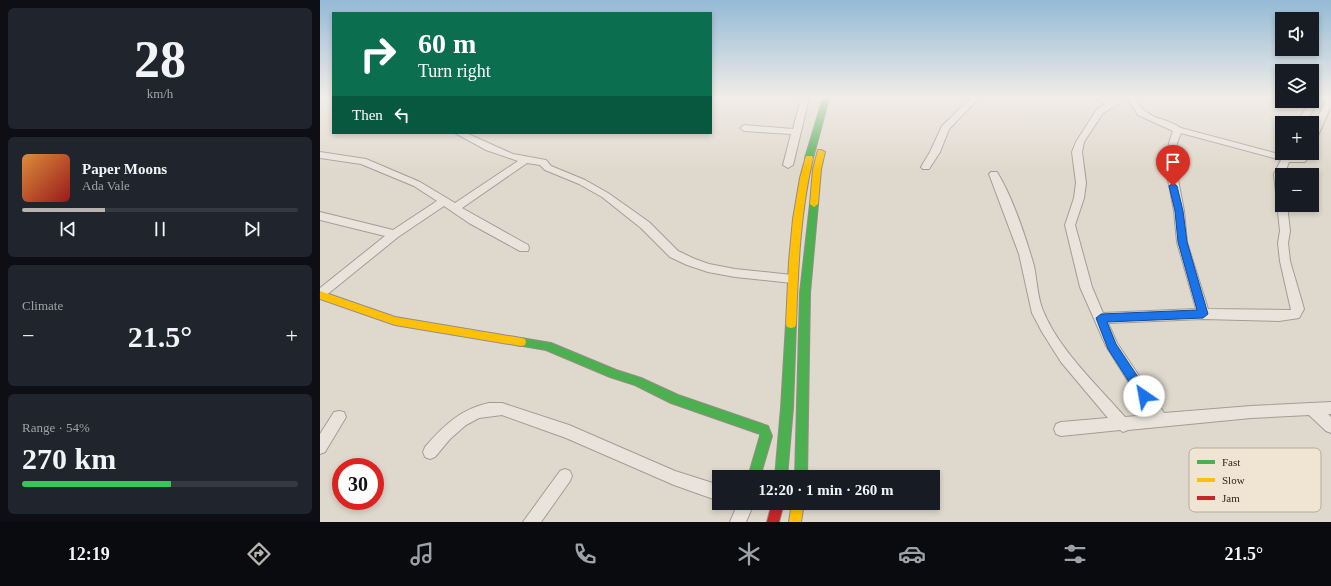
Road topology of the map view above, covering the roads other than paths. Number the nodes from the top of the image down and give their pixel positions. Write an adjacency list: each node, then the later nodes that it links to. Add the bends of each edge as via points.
1 (799, 122): 10 (street)
2 (818, 122): 25 (main road, via 800,201)
3 (829, 122): 7 (main road)
4 (951, 122): 18 (street, via 945,128)
5 (1093, 122): 28 (street, via 1080,142 1077,152 1081,183 1070,225 1086,287)
6 (1163, 122): 9 (street, via 1171,124)
7 (828, 126)
8 (744, 128): 10 (street)
9 (1178, 130): 14 (street); 27 (street, via 1173,143 1171,169 1182,242)
10 (796, 132): 17 (street)
11 (461, 134): 15 (street)
12 (824, 140): 40 (main road, via 817,169 805,293)
13 (320, 155): 20 (street, via 377,166 417,184)
14 (1275, 156)
15 (525, 160): 21 (street); 25 (street, via 543,162 548,168 605,195 645,225 674,254 691,262 735,273)
16 (1286, 160): 27 (street, via 1279,174 1285,231 1283,243 1297,312 1291,316)
17 (788, 164)
18 (926, 168)
19 (994, 174): 33 (street, via 1017,233 1033,285 1037,312 1073,367)
20 (443, 202): 21 (street); 23 (street)
21 (455, 208): 24 (street)
22 (320, 216): 23 (street)
23 (394, 234): 26 (street)
24 (524, 248)
25 (792, 279): 39 (main road)
26 (320, 295): 38 (main road, via 395,321 547,346 637,381 675,399 758,426 764,430 766,436)
27 (1203, 314): 28 (street)
28 (1101, 318): 32 (street, via 1112,346)
29 (1330, 408): 30 (street); 34 (street)
30 (1312, 410): 32 (street); 34 (street)
31 (339, 417): 36 (street)
32 (1160, 420): 33 (street)
33 (1123, 425): 35 (street)
34 (1331, 427)
35 (1061, 429)
36 (320, 447)
37 (430, 452): 42 (street, via 450,428 466,417 502,408 569,432 674,478)
38 (756, 470)
39 (782, 470)
40 (801, 470)
41 (565, 476): 46 (street)
42 (712, 491)
43 (743, 510): 47 (street)
44 (776, 510): 48 (main road)
45 (797, 510): 49 (main road)
46 (531, 522)
47 (738, 522)
48 (773, 522)
49 (795, 522)

